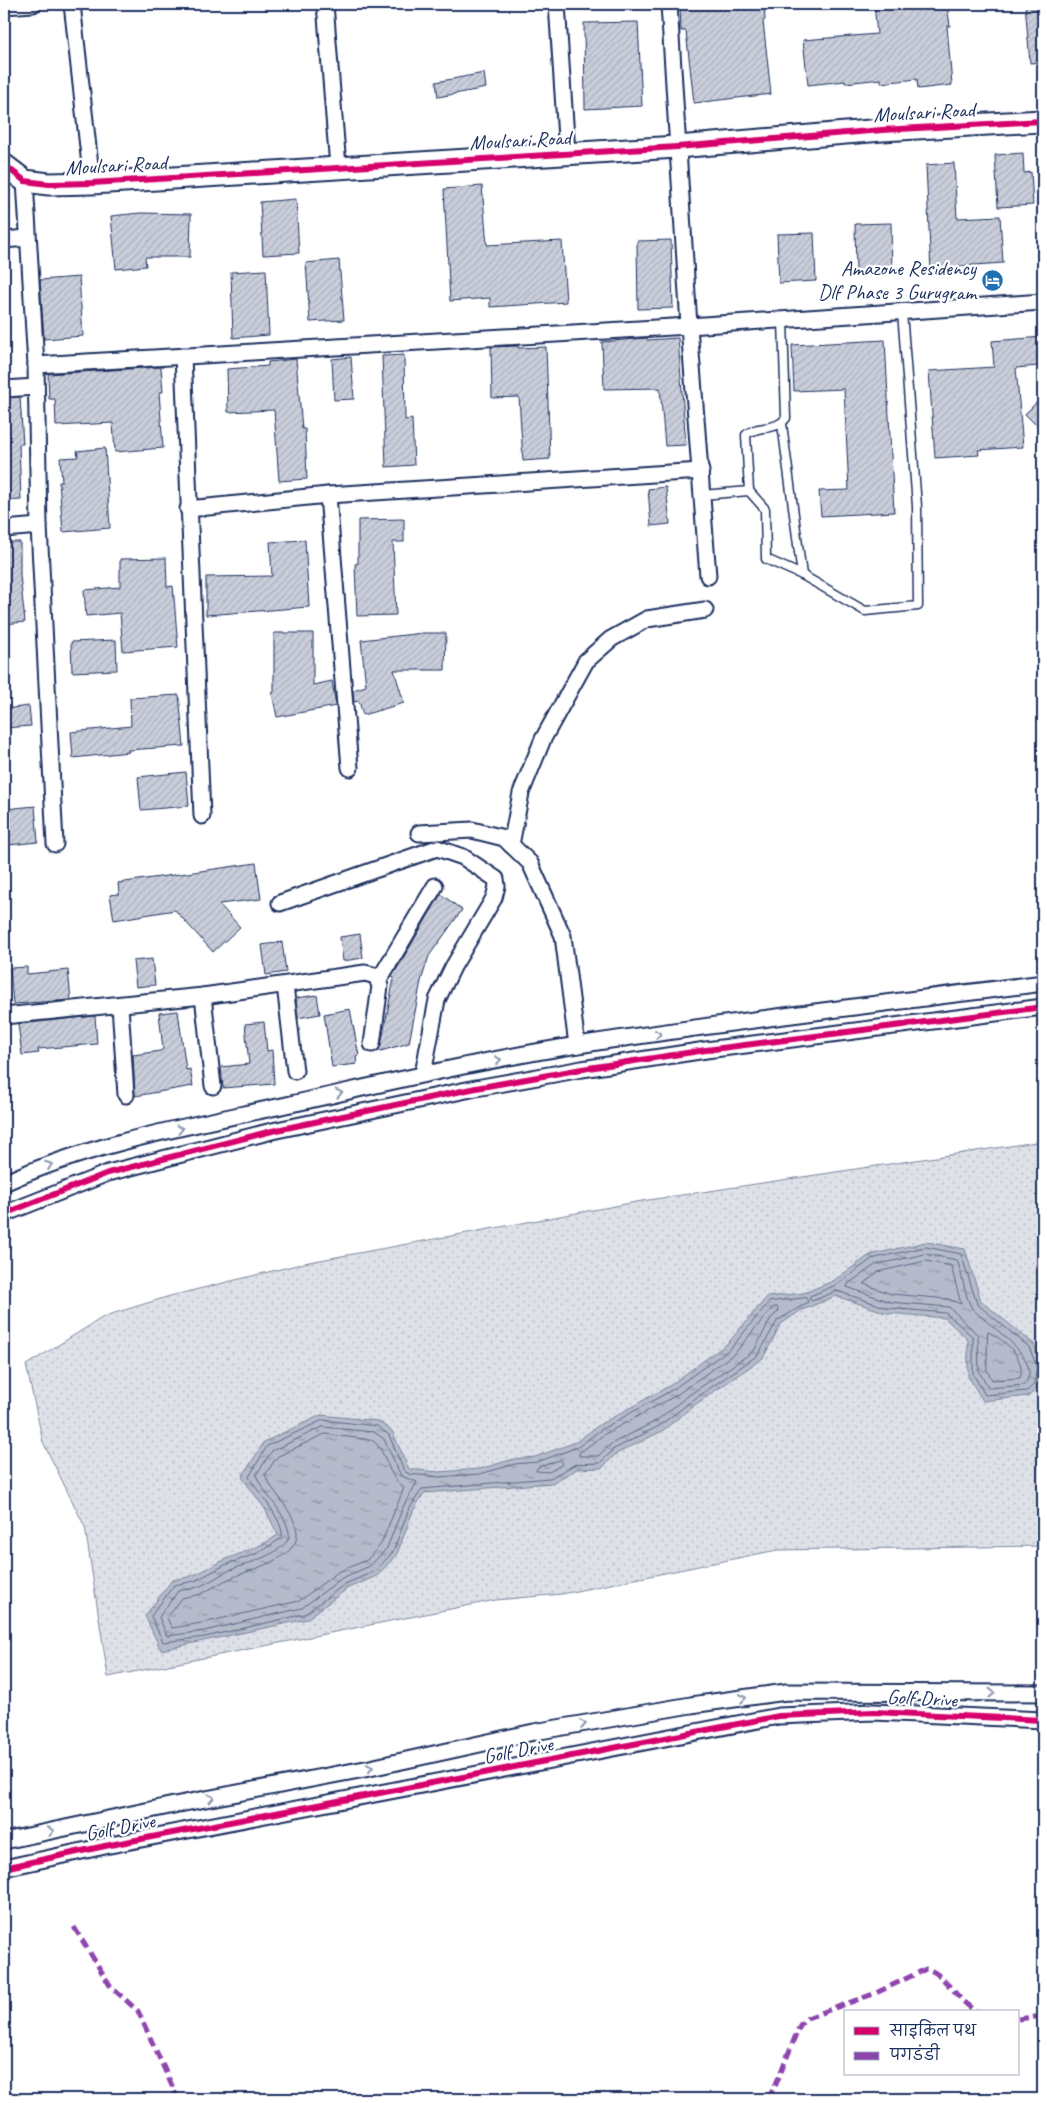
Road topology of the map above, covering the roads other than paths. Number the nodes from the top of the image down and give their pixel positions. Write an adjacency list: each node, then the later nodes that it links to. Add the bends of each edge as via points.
1 (33, 4): 6 (street)
2 (72, 4): 13 (street)
3 (324, 4): 11 (street)
4 (557, 4): 9 (street)
5 (669, 4): 8 (street)
6 (4, 6)
7 (1043, 121): 8 (street, Moulsari Road)
8 (677, 147): 9 (street, Moulsari Road); 19 (street)
9 (567, 153): 11 (street, Moulsari Road)
10 (4, 165): 12 (street)
11 (338, 167): 13 (street, Moulsari Road)
12 (25, 181): 13 (street, Moulsari Road); 14 (street)
13 (92, 183)
14 (27, 238): 15 (street); 21 (street)
15 (4, 240)
16 (1043, 302): 17 (street)
17 (902, 312): 18 (street); 33 (lane, via 917,506 918,606 865,611)
18 (783, 320): 19 (street); 24 (lane, via 786,414)
19 (689, 326): 20 (street); 25 (street)
20 (183, 356): 21 (street); 29 (street)
21 (36, 365): 22 (street)
22 (36, 387): 23 (street); 30 (street)
23 (4, 389)
24 (782, 424): 26 (lane, via 746,435); 33 (lane)
25 (701, 471): 27 (street); 28 (street)
26 (749, 491): 28 (lane); 33 (lane, via 765,509 766,559)
27 (328, 495): 29 (street); 35 (street)
28 (702, 496): 32 (street)
29 (188, 509): 36 (street)
30 (39, 526): 31 (street); 38 (street)
31 (4, 528)
32 (708, 576)
33 (802, 576)
34 (705, 610): 39 (street, via 647,619 611,640 586,660 543,739 521,793)
35 (350, 768)
36 (202, 816)
37 (419, 833): 39 (street, via 472,830 504,838)
38 (55, 844)
39 (511, 845): 50 (street, via 530,862 563,936)
40 (435, 886): 42 (street)
41 (280, 903): 52 (street, via 437,848 463,857 496,879 494,898 453,967 438,1000)
42 (379, 980): 44 (street, via 365,973); 49 (street)
43 (1043, 983): 50 (street, one-way to 43)
44 (285, 985): 45 (street); 51 (street)
45 (203, 996): 46 (street); 54 (street)
46 (120, 1005): 48 (street); 55 (street)
47 (1043, 1007): 56 (street, via 706,1050 530,1078)
48 (4, 1016)
49 (372, 1044)
50 (577, 1045): 52 (street, one-way to 50)
51 (295, 1071)
52 (423, 1074): 53 (street)
53 (398, 1079): 56 (street); 57 (street, one-way to 53, via 57,1162 133,1139)
54 (213, 1086)
55 (126, 1095)
56 (402, 1103): 58 (street, via 108,1173)
57 (4, 1183)
58 (4, 1214)
59 (1043, 1693): 61 (street, Golf Drive, one-way to 59, via 534,1732 720,1701 786,1692)
60 (1043, 1720): 62 (street, Golf Drive, via 874,1712 779,1716)
61 (4, 1841)
62 (4, 1868)

